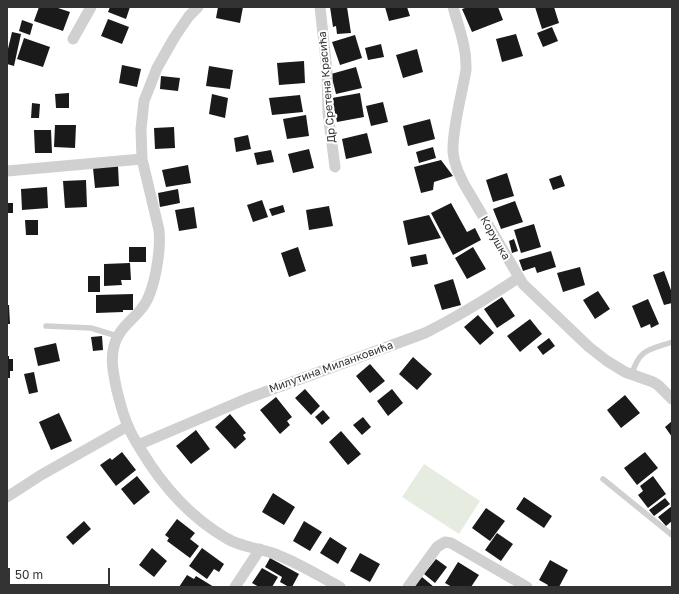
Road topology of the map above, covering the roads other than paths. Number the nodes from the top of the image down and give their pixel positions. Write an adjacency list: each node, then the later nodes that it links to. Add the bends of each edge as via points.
1 (91, 7): 5 (street)
2 (198, 7): 6 (street, via 174,38 157,68 144,101 141,129)
3 (320, 7): 7 (street, Др Сретена Красића)
4 (453, 7): 9 (street, Корушка, via 465,47 466,60 454,136 453,153 456,168)
5 (72, 39)
6 (142, 159): 8 (street); 11 (street, via 159,230 157,268 143,308)
7 (335, 167)
8 (7, 171)
9 (518, 278): 13 (street, Корушка, via 590,347 607,361); 16 (street, Милутина Миланковића, via 425,333 246,399)
10 (46, 326): 11 (lane, via 91,328)
11 (117, 336): 15 (street, via 113,348 112,370)
12 (672, 342): 13 (lane, via 646,351 635,363)
13 (632, 374): 14 (street, Корушка, via 658,385)
14 (672, 399)
15 (128, 426): 16 (street); 18 (street)
16 (138, 445): 20 (street, via 172,493 198,519 227,539)
17 (603, 479): 19 (lane)
18 (7, 497)
19 (672, 535)
20 (260, 549): 21 (street); 22 (street)
21 (234, 587)
22 (340, 587)
23 (408, 587): 24 (street, via 437,547 445,542)
24 (527, 587)

